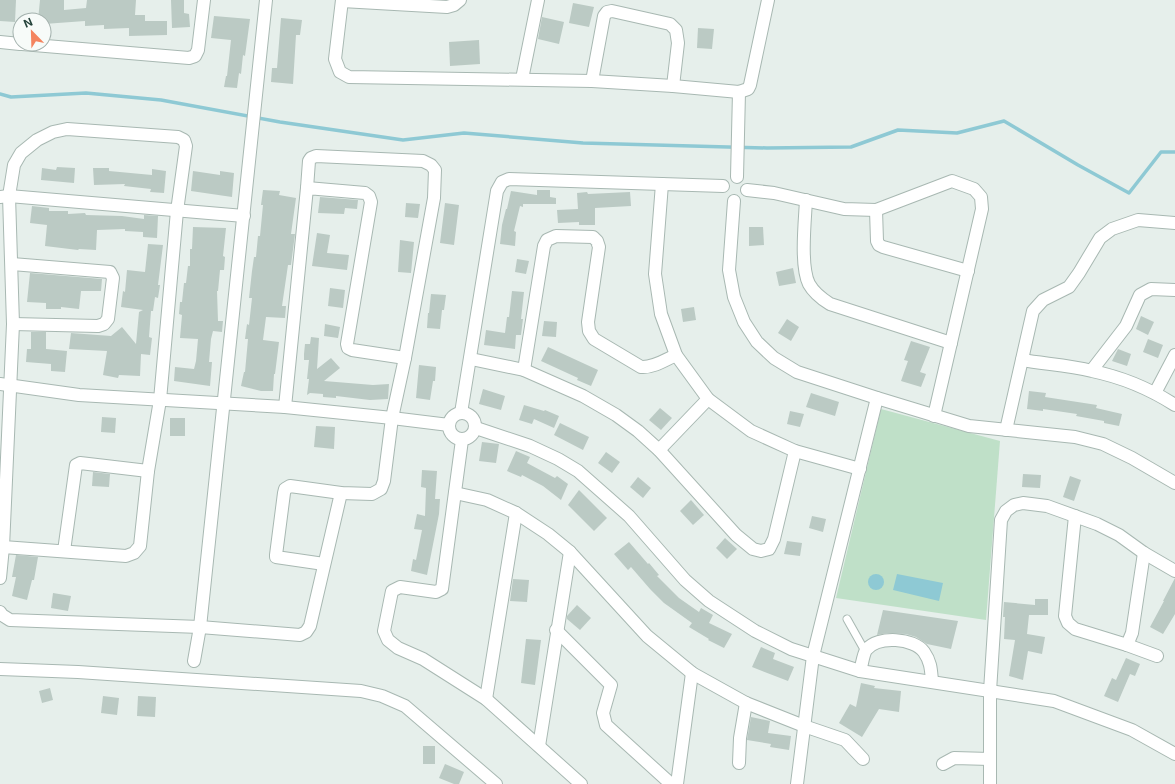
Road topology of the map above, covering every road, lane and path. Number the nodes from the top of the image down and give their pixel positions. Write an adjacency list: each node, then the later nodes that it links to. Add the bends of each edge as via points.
1 (204, 0): 9 (street, via 198,50 195,56 189,58)
2 (266, 0): 24 (street)
3 (342, 0): 4 (street, via 447,7); 10 (street, via 335,59 340,72 349,77)
4 (460, 0)
5 (538, 0): 10 (street)
6 (768, 0): 13 (street, via 750,85 748,89)
7 (0, 42): 8 (street)
8 (12, 43)
9 (52, 47)
10 (522, 79): 11 (street)
11 (592, 81): 12 (street); 12 (street, via 604,16 612,11 670,24 676,30 678,43)
12 (673, 86): 13 (street)
13 (739, 92): 14 (street)
14 (737, 177): 16 (street, via 727,180); 18 (street, via 743,180)
15 (662, 184): 16 (street); 31 (street, via 655,274 661,314); 34 (street, via 509,179 502,182 497,191)
16 (723, 186): 21 (street, via 726,198)
17 (307, 188): 33 (street, via 365,193 369,196 371,202 346,344 352,350); 33 (street, via 309,161 316,156 423,161 435,170 434,198); 45 (street)
18 (747, 190): 20 (street); 21 (street, via 744,197)
19 (4, 196): 23 (street); 23 (street, via 14,165 21,153 37,140 54,132 67,129 178,137 184,140 186,146); 26 (street)
20 (806, 200): 22 (street, via 844,208); 30 (street, via 805,272 818,296 830,304)
21 (734, 201): 40 (street, via 729,270 734,297 744,322 757,342 774,358 797,372)
22 (876, 210): 27 (street, via 879,245); 27 (street, via 949,181 974,189 980,197 982,209)
23 (177, 211): 24 (street); 42 (street)
24 (244, 216): 43 (street)
25 (1175, 223): 35 (street, via 1138,220 1112,229 1100,238 1069,287 1043,300 1033,311)
26 (12, 264): 29 (street); 29 (street, via 110,272 113,278 108,319 104,324)
27 (968, 271): 30 (street)
28 (1175, 290): 37 (street, via 1151,289 1140,295 1126,326)
29 (13, 324): 38 (street)
30 (951, 343): 47 (street)
31 (676, 355): 36 (street, via 653,366 641,367 594,339 589,331 588,322 598,241 593,237 556,236 547,240 544,246); 41 (street)
32 (1175, 355): 39 (street)
33 (405, 358): 48 (street)
34 (471, 360): 36 (street); 46 (street)
35 (1022, 360): 37 (street); 51 (street)
36 (524, 370): 53 (street, via 583,396 616,415)
37 (1092, 370): 39 (street)
38 (6, 385): 42 (street, via 78,395); 62 (street)
39 (1155, 392): 44 (street)
40 (877, 398): 47 (street); 55 (street)
41 (708, 399): 53 (street); 54 (street, via 751,431)
42 (160, 400): 43 (street); 56 (street)
43 (223, 403): 45 (street); 71 (street)
44 (1175, 405)
45 (285, 407): 48 (street)
46 (461, 413): 49 (street, via 453,417); 50 (street, via 469,414)
47 (934, 416): 51 (street, via 969,426)
48 (392, 418): 49 (street); 58 (street, via 381,489 372,494)
49 (449, 425): 52 (street, via 450,432)
50 (476, 428): 52 (street, via 471,437); 75 (street, via 530,446 578,471 629,516 686,580 709,601 755,631 791,649)
51 (1006, 430): 57 (street, via 1075,437 1102,444)
52 (462, 440): 59 (street)
53 (659, 450): 54 (street, via 736,535 753,549 762,551 769,549 774,539)
54 (795, 451): 55 (street)
55 (860, 470): 75 (street)
56 (148, 471): 63 (street, via 140,546 134,553 126,556); 63 (street, via 80,463 76,465)
57 (1175, 483)
58 (341, 493): 66 (street); 66 (street, via 290,486 284,493 276,557)
59 (455, 493): 60 (street, via 487,500); 83 (street, via 442,589 436,592 400,587 392,591 384,631 388,640 398,648 423,659)
60 (516, 513): 64 (street); 83 (street)
61 (1075, 516): 65 (street, via 1119,535); 73 (street, via 1065,616 1075,629); 82 (street, via 1047,506 1023,503 1014,505 1006,511 1001,520)
62 (3, 547): 63 (street); 68 (street)
63 (64, 551)
64 (570, 552): 72 (street); 80 (street, via 647,636)
65 (1144, 553): 67 (street); 73 (street, via 1132,633)
66 (324, 564): 71 (street, via 310,626 306,632 300,635)
67 (1175, 571)
68 (0, 578)
69 (0, 612): 71 (street, via 10,620)
70 (847, 619): 74 (lane)
71 (200, 627): 77 (street)
72 (556, 630): 86 (street); 94 (street, via 611,685 603,713 606,725)
73 (1127, 645): 76 (street)
74 (865, 651): 79 (street); 81 (street, via 882,641 894,640 916,644 924,651 931,664)
75 (813, 656): 79 (street); 85 (street)
76 (1156, 656)
77 (194, 660)
78 (0, 669): 92 (street, via 361,691 382,696 405,706)
79 (860, 671): 81 (street)
80 (692, 673): 84 (street); 95 (street)
81 (932, 681): 82 (street)
82 (990, 691): 87 (street, via 1054,701 1132,730); 89 (street)
83 (486, 699): 86 (street)
84 (746, 703): 85 (street); 90 (street)
85 (804, 726): 88 (street, via 844,740); 96 (street)
86 (539, 746): 93 (street)
87 (1175, 754)
88 (863, 759)
89 (990, 759): 91 (street, via 954,758); 97 (street)
90 (739, 763)
91 (943, 764)
92 (496, 784)
93 (581, 784)
94 (671, 784)
95 (677, 784)
96 (797, 784)
97 (990, 784)

